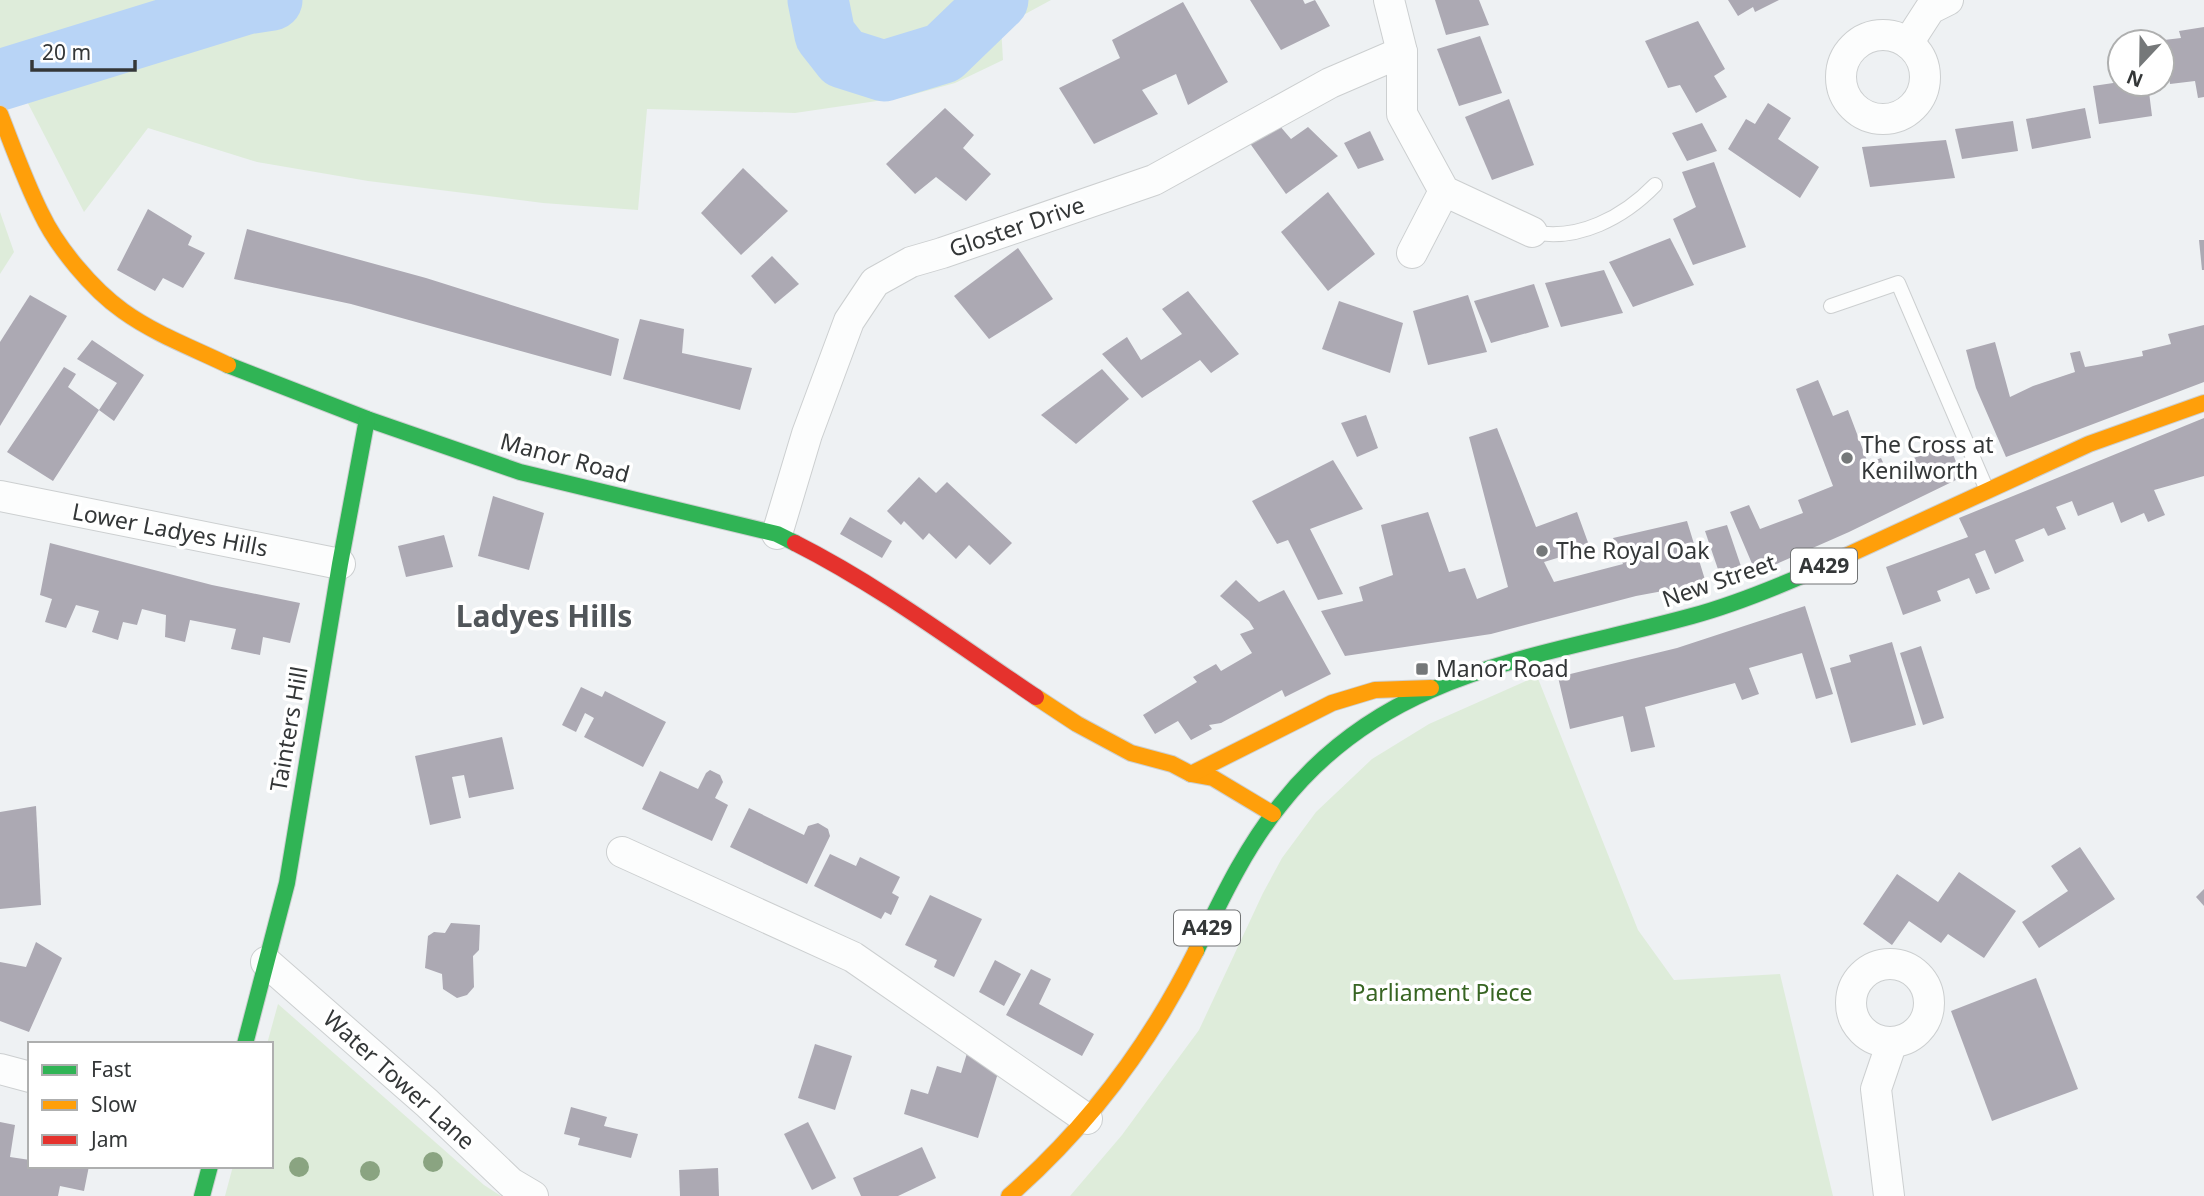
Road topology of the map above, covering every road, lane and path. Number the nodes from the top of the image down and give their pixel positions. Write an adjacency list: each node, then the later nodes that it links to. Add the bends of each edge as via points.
1 (1389, 0): 4 (street)
2 (1948, 0): 3 (street, via 1930,9)
3 (1908, 43)
4 (1402, 52): 7 (street, via 1402,114); 15 (street, Gloster Drive, via 1330,83 1154,180 912,262 875,282 849,321 807,434)
5 (0, 114): 12 (street, Manor Road, via 41,214 77,266 123,311 226,364)
6 (1656, 185): 8 (lane, via 1612,219 1558,235)
7 (1444, 191): 8 (street); 9 (street)
8 (1532, 232)
9 (1412, 253)
10 (1831, 306): 13 (lane, via 1898,283)
11 (2204, 403): 13 (street, New Street / A429, via 2094,442)
12 (368, 419): 15 (street, Manor Road, via 520,472); 16 (street, Tainters Hill)
13 (1987, 489): 17 (street, New Street / A429, via 1753,597 1524,658)
14 (0, 496): 16 (street, Lower Ladyes Hills)
15 (777, 534): 18 (street, Manor Road, via 894,601 1077,724 1131,753)
16 (340, 564): 21 (street, Tainters Hill, via 287,883)
17 (1431, 688): 18 (street, via 1374,690 1332,703); 19 (street, A429, via 1338,748)
18 (1191, 774): 19 (street, Manor Road, via 1213,778)
19 (1273, 814): 26 (street, A429, via 1233,875 1163,1014)
20 (622, 852): 26 (street, via 853,957)
21 (266, 962): 22 (street, Tainters Hill); 29 (street, Water Tower Lane, via 427,1103 511,1184)
22 (246, 1042)
23 (1892, 1042): 31 (street, via 1876,1089)
24 (0, 1069): 25 (street)
25 (28, 1076)
26 (1087, 1119): 30 (street, A429)
27 (209, 1168): 28 (street)
28 (202, 1196)
29 (533, 1196)
30 (1009, 1196)
31 (1889, 1196)

